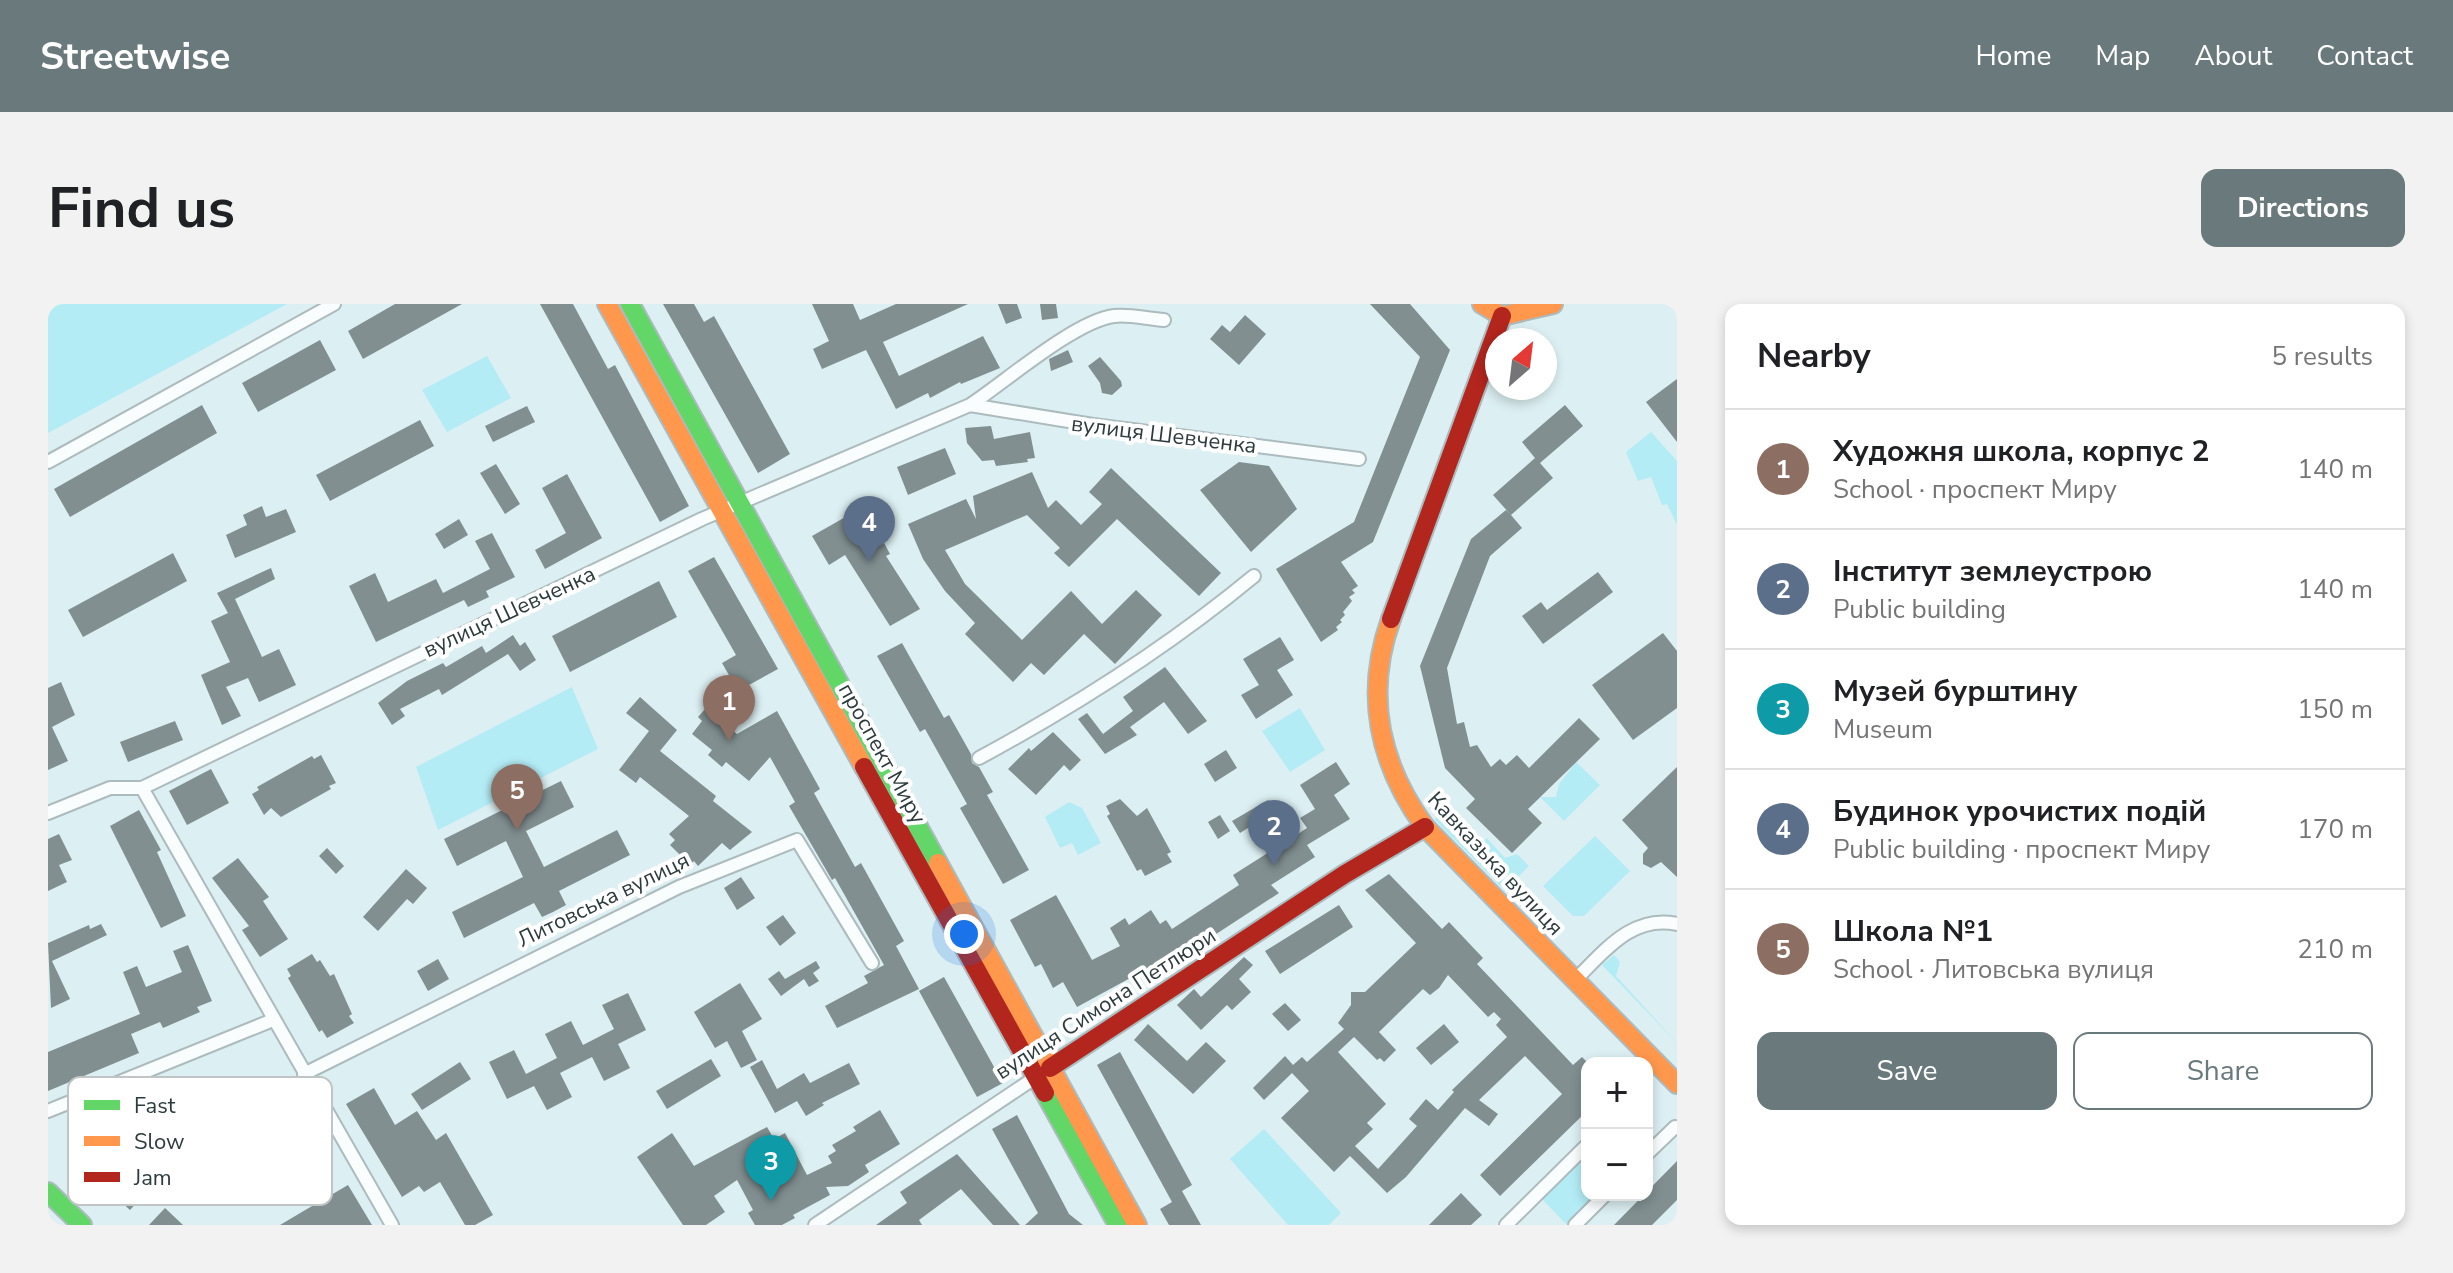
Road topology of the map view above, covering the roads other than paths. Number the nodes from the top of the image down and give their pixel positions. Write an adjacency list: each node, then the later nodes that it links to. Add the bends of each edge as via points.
1 (334, 304): 10 (street)
2 (607, 304): 12 (street, проспект Миру)
3 (630, 304): 11 (street, проспект Миру)
4 (1482, 304): 6 (street)
5 (1553, 304): 6 (street)
6 (1502, 316): 17 (street, Кавказька вулиця, via 1401,586 1376,670 1373,694 1379,735 1404,798)
7 (1164, 320): 8 (street, вулиця Шевченка, via 1109,317 1048,347)
8 (970, 405): 9 (street, вулиця Шевченка); 11 (street, вулиця Шевченка)
9 (1359, 459)
10 (48, 462)
11 (741, 505): 12 (street, вулиця Шевченка); 22 (street, проспект Миру)
12 (722, 512): 15 (street, вулиця Шевченка); 22 (street, проспект Миру)
13 (1254, 576): 14 (street, via 1096,692)
14 (979, 758)
15 (142, 788): 16 (street, вулиця Шевченка, via 110,788); 21 (street)
16 (48, 813)
17 (1425, 827): 20 (street, Кавказька вулиця); 22 (street, вулиця Симона Петлюри)
18 (1677, 924): 20 (street, via 1656,921 1637,926)
19 (872, 963): 23 (street, Литовська вулиця, via 797,840 679,887)
20 (1575, 980): 26 (street, Кавказька вулиця)
21 (273, 1020): 23 (street); 24 (street)
22 (1043, 1072): 37 (street, вулиця Симона Петлюри); 38 (street, проспект Миру); 39 (street, проспект Миру)
23 (304, 1074): 25 (street)
24 (132, 1077)
25 (306, 1077)
26 (1677, 1084)
27 (68, 1103): 28 (street)
28 (48, 1111)
29 (332, 1122): 36 (street)
30 (1675, 1127): 31 (street)
31 (1653, 1148)
32 (1581, 1151): 40 (street)
33 (48, 1192): 35 (street)
34 (1599, 1201): 41 (street)
35 (82, 1225)
36 (392, 1225)
37 (815, 1225)
38 (1118, 1225)
39 (1137, 1225)
40 (1506, 1225)
41 (1575, 1225)

